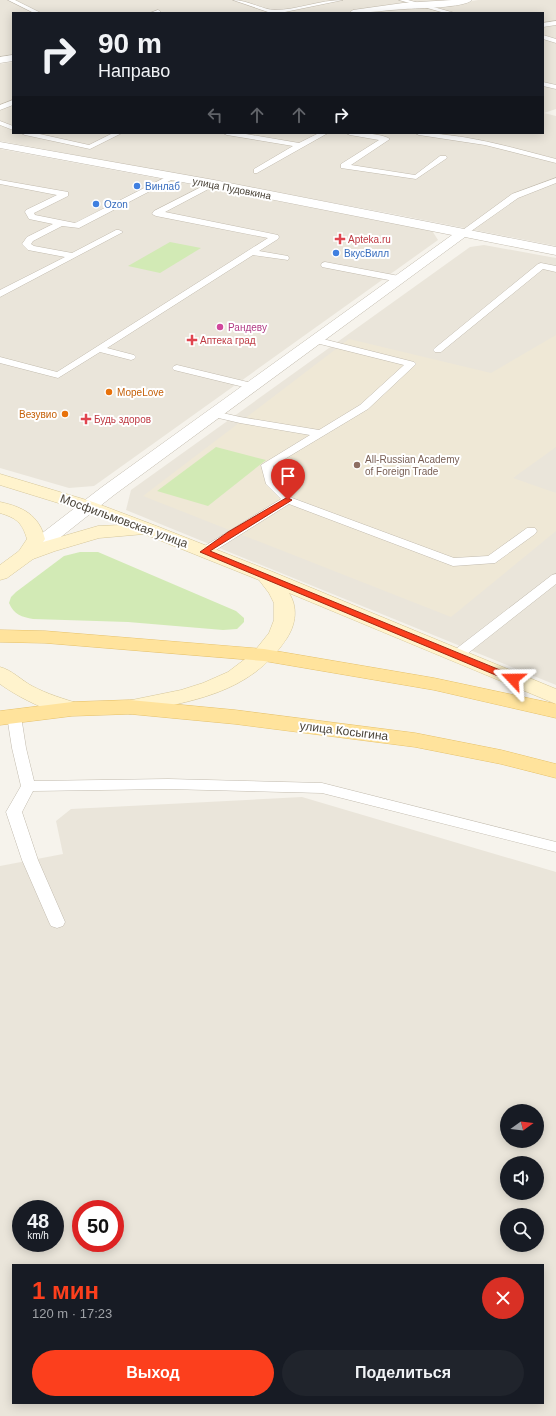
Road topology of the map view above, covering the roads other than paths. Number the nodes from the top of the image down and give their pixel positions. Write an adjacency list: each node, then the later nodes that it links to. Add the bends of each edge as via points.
1 (11, 0): 7 (lane)
2 (236, 0): 8 (lane)
3 (340, 0): 8 (lane)
4 (402, 0): 6 (lane)
5 (468, 0): 6 (street)
6 (424, 5): 9 (street); 10 (lane)
7 (36, 12)
8 (276, 12)
9 (360, 12)
10 (448, 12)
11 (556, 23): 12 (lane)
12 (544, 25)
13 (544, 37): 14 (lane)
14 (556, 41)
15 (12, 58): 16 (street)
16 (0, 60)
17 (544, 84): 18 (lane)
18 (556, 87)
19 (12, 98): 20 (lane)
20 (0, 101)
21 (12, 102): 22 (lane)
22 (0, 108)
23 (0, 123): 24 (lane)
24 (12, 128)
25 (30, 134): 26 (lane, via 90,147)
26 (116, 134)
27 (233, 134): 31 (lane)
28 (322, 134): 31 (lane)
29 (356, 134): 33 (lane, via 386,139 344,166 416,177)
30 (426, 134): 34 (lane, via 485,143)
31 (300, 145): 35 (lane)
32 (0, 146): 36 (street, улица Пудовкина)
33 (443, 158)
34 (556, 161)
35 (257, 171)
36 (173, 177): 39 (street, улица Пудовкина); 40 (lane, via 76,226)
37 (556, 180): 42 (lane, via 515,196)
38 (0, 182): 40 (lane, via 65,194 29,212 32,217)
39 (214, 184): 42 (street, улица Пудовкина); 44 (lane, via 156,214 275,237)
40 (61, 223): 45 (lane, via 30,238 26,244 31,248)
41 (119, 232): 45 (lane)
42 (464, 232): 43 (street, улица Пудовкина); 49 (street)
43 (556, 251)
44 (252, 252): 46 (lane); 52 (lane)
45 (73, 256): 50 (lane)
46 (285, 258)
47 (325, 265): 49 (lane)
48 (556, 269): 53 (lane, via 541,266)
49 (399, 279): 51 (street)
50 (0, 294)
51 (315, 340): 57 (street); 59 (lane, via 411,364 364,407)
52 (98, 349): 54 (lane); 55 (lane, via 58,375)
53 (438, 350)
54 (131, 357)
55 (0, 360)
56 (177, 368): 57 (lane)
57 (252, 386): 58 (street)
58 (214, 414): 59 (lane); 62 (street)
59 (320, 433): 61 (lane, via 267,465 272,484)
60 (0, 480): 62 (main road, Мосфильмовская улица)
61 (288, 500): 65 (lane, via 453,562 491,560); 66 (lane)
62 (87, 506): 64 (main road, Мосфильмовская улица); 67 (street)
63 (0, 507): 67 (main road, via 28,520 34,528 36,539)
64 (152, 531): 66 (main road, Мосфильмовская улица); 67 (main road, via 98,532)
65 (531, 531)
66 (204, 552): 69 (main road, Мосфильмовская улица)
67 (26, 555): 68 (main road)
68 (1, 573)
69 (266, 576): 72 (main road, улица Косыгина, via 280,592 286,615 276,640); 73 (main road, Мосфильмовская улица)
70 (556, 578): 73 (lane)
71 (0, 636): 72 (main road, via 45,637)
72 (264, 655): 76 (main road, улица Косыгина, via 240,674 211,688); 78 (main road, via 434,684)
73 (457, 655): 75 (main road, Мосфильмовская улица)
74 (0, 673): 77 (main road, улица Косыгина, via 24,690)
75 (556, 697)
76 (130, 707): 77 (main road, улица Косыгина); 80 (main road, улица Косыгина, via 235,717 415,740)
77 (72, 709): 79 (main road, улица Косыгина)
78 (556, 711)
79 (7, 717): 81 (lane, via 19,748)
80 (556, 771)
81 (28, 786): 82 (lane, via 168,784 322,788); 83 (lane, via 14,812 30,860)
82 (556, 847)
83 (57, 922)

